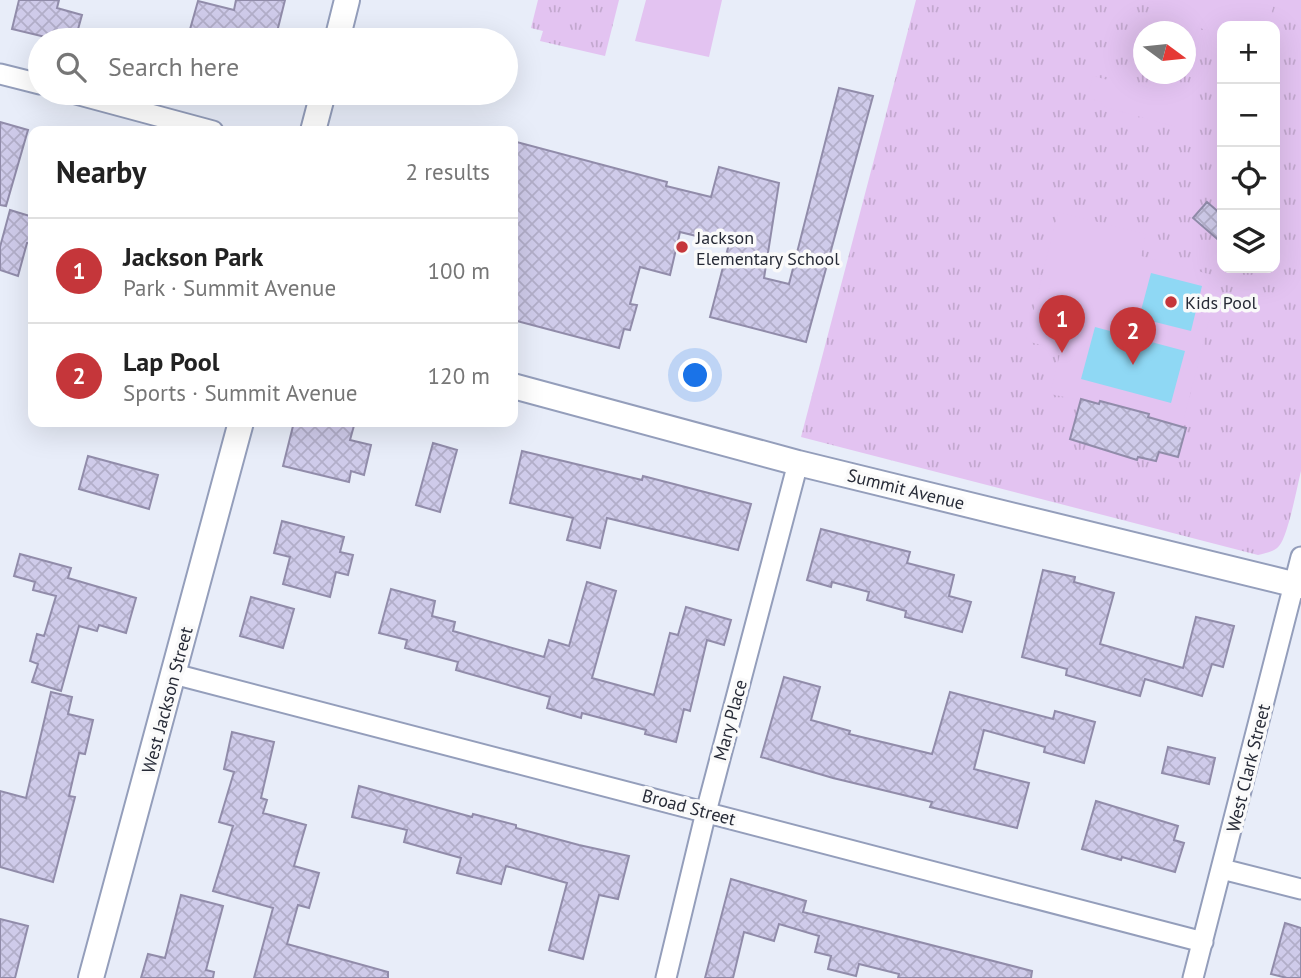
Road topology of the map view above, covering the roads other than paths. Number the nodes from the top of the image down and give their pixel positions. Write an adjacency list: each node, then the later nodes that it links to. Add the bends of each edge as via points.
1 (347, 0): 2 (street)
2 (340, 28)
3 (0, 74): 4 (street)
4 (28, 81)
5 (117, 105): 7 (street)
6 (320, 105): 8 (street)
7 (195, 126)
8 (314, 126)
9 (518, 387): 11 (street, Summit Avenue)
10 (240, 427): 14 (street, West Jackson Street)
11 (798, 463): 13 (street, Summit Avenue); 15 (street, Mary Place)
12 (1301, 557): 13 (street, West Clark Street)
13 (1297, 585): 16 (street, West Clark Street)
14 (174, 674): 15 (street, Broad Street); 19 (street, West Jackson Street)
15 (705, 811): 18 (street, Broad Street); 20 (street, Mary Place)
16 (1222, 869): 17 (street); 18 (street, West Clark Street)
17 (1301, 889)
18 (1203, 942): 21 (street, West Clark Street)
19 (91, 978)
20 (666, 978)
21 (1193, 978)

